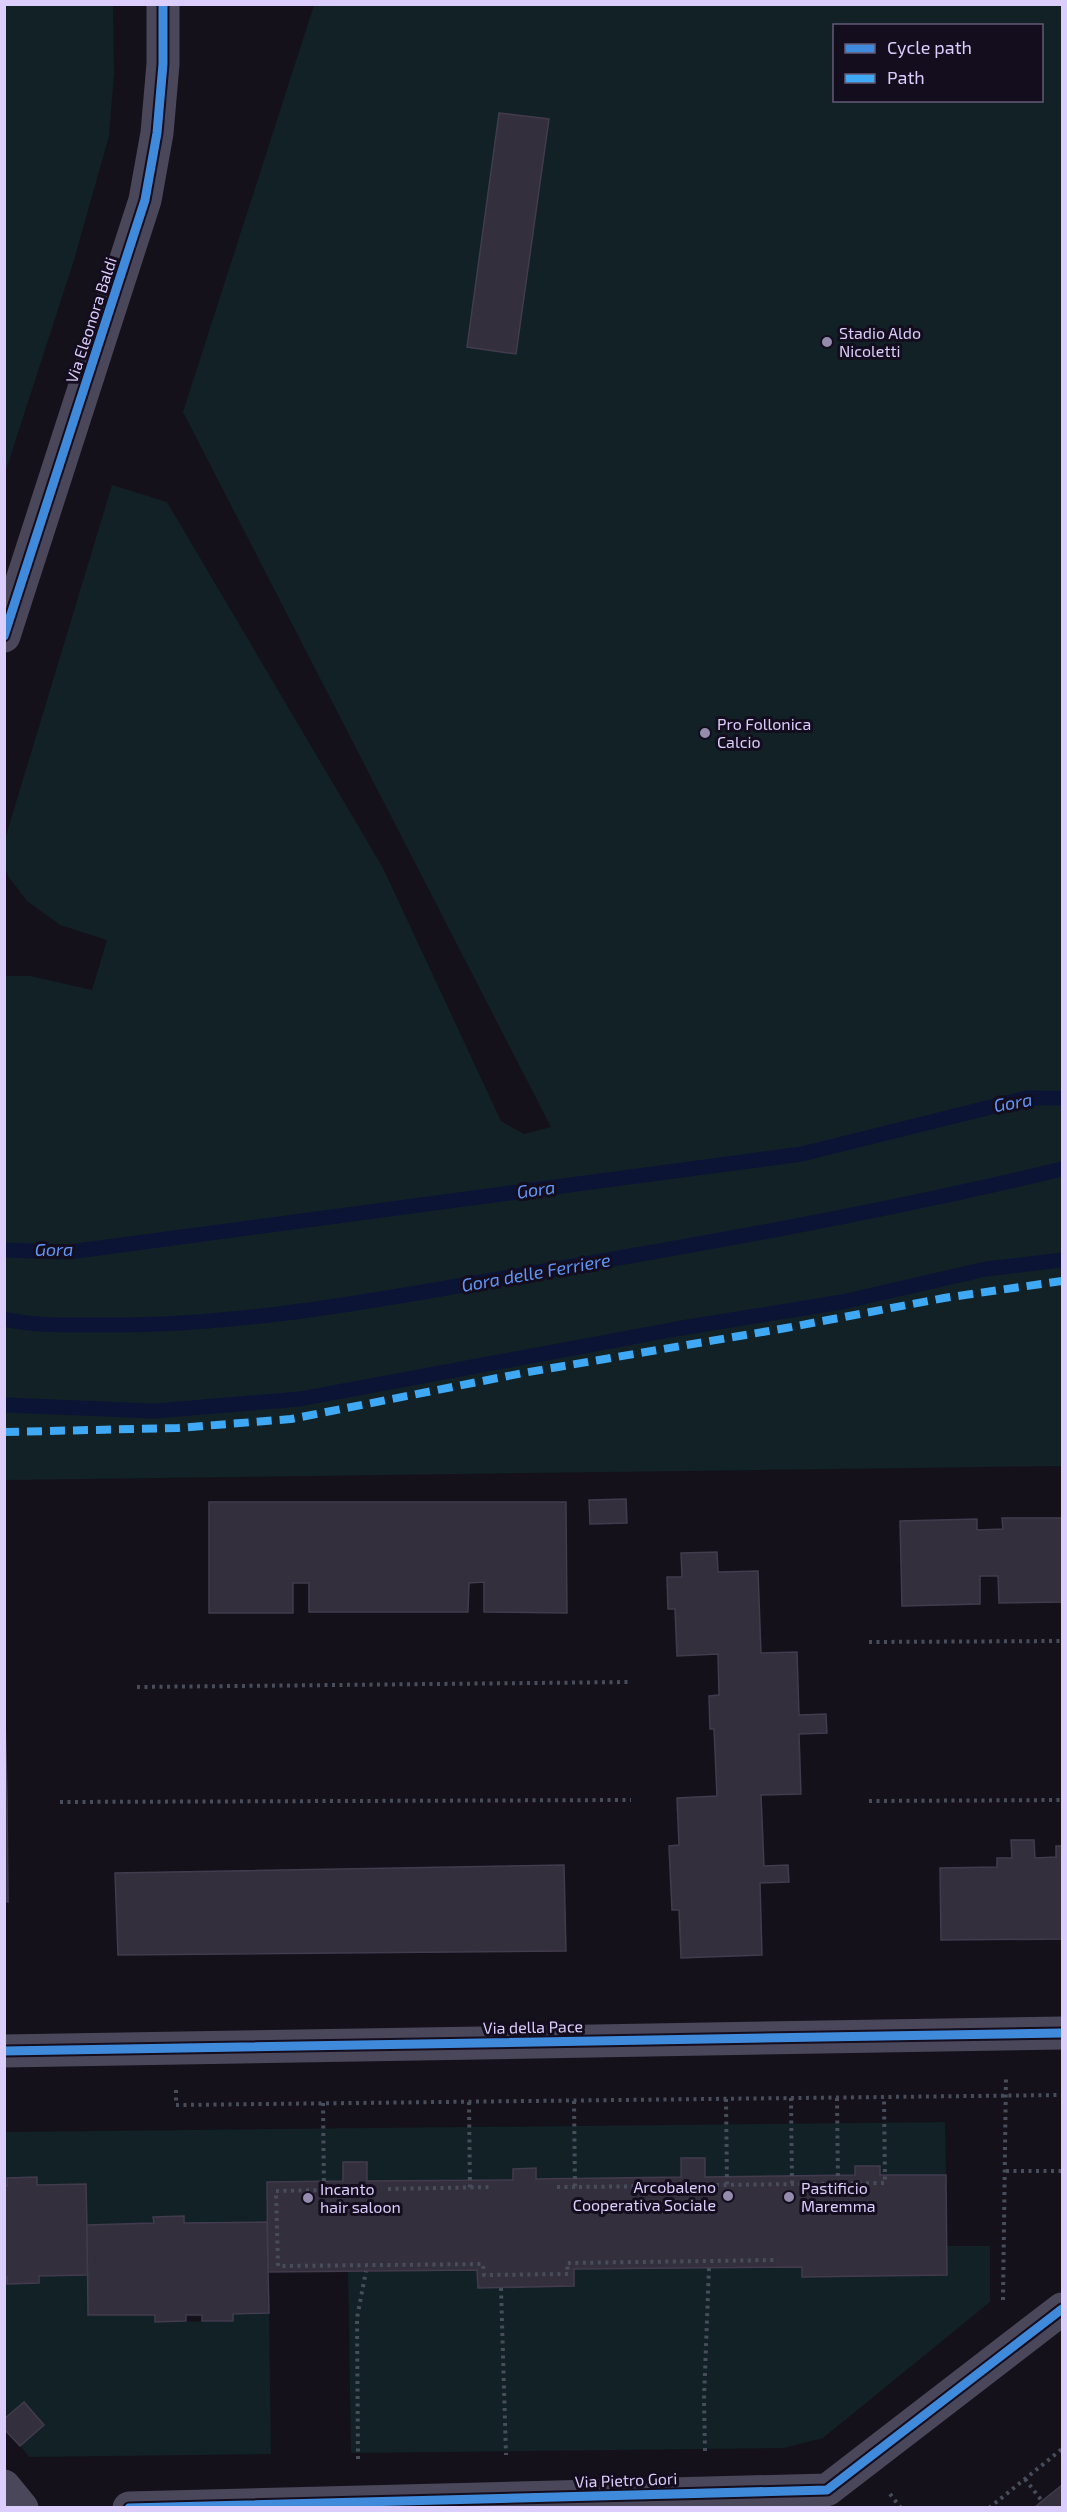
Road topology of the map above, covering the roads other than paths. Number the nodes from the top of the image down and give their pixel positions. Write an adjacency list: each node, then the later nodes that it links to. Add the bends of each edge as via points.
1 (163, 4): 2 (street, Via Eleonora Baldi, via 164,64 145,200)
2 (4, 636)
3 (1062, 2032): 4 (street, Via della Pace)
4 (4, 2051)
5 (1062, 2309): 8 (street, Via Pietro Gori, via 826,2490)
6 (4, 2486): 7 (street)
7 (22, 2508)
8 (129, 2508)

